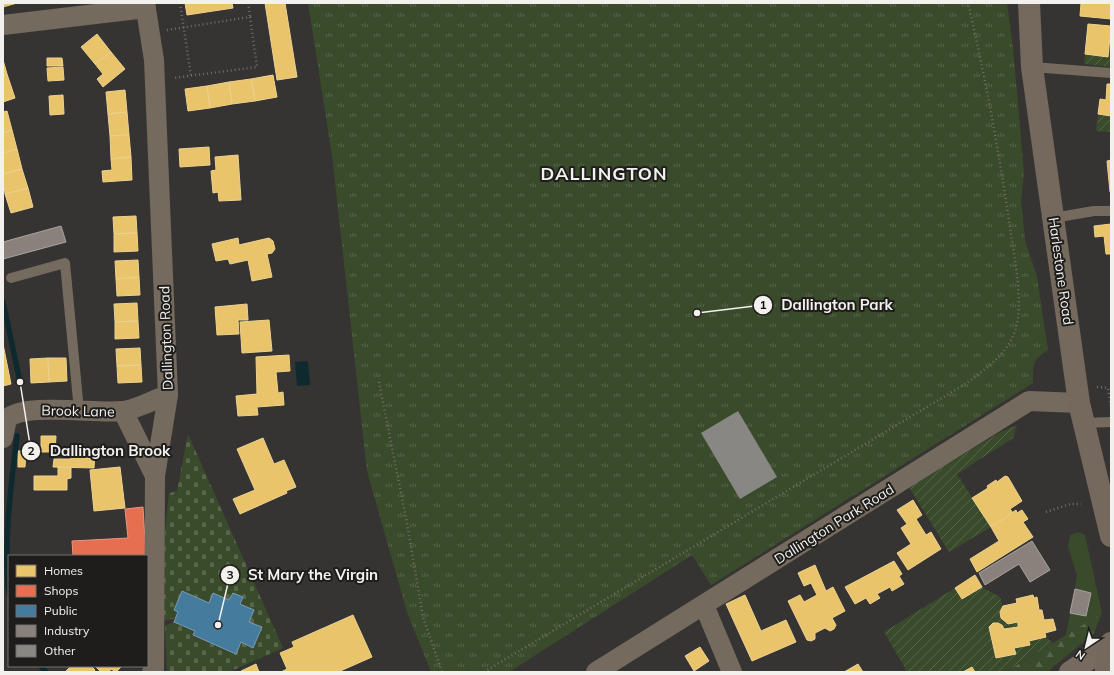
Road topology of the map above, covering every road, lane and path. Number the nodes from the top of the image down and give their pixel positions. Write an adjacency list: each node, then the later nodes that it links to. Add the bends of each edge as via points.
1 (180, 3): 8 (path)
2 (248, 3): 6 (path)
3 (968, 3): 32 (path, via 1000,152 1016,265 1016,329 1008,347 967,383)
4 (1028, 3): 10 (main road, Harlestone Road)
5 (145, 5): 7 (street); 9 (street, Dallington Road)
6 (250, 17): 8 (path); 12 (path, via 257,67)
7 (3, 25)
8 (184, 27): 9 (path); 12 (path)
9 (150, 33): 13 (street, Dallington Road)
10 (1032, 67): 11 (lane); 15 (main road, Harlestone Road)
11 (1111, 73)
12 (191, 76): 13 (path)
13 (155, 81): 18 (street, Dallington Road)
14 (1111, 212): 15 (lane, via 1094,211)
15 (1053, 218): 21 (main road, Harlestone Road)
16 (11, 278): 19 (lane, via 65,263)
17 (379, 382): 31 (path, via 423,617)
18 (168, 395): 20 (street, Brook Lane); 24 (street, Dallington Road)
19 (79, 411): 20 (street, Brook Lane); 23 (street, Brook Lane, via 15,412 7,418)
20 (123, 411): 24 (street, Brook Lane)
21 (1082, 413): 22 (lane); 27 (main road, Harlestone Road); 28 (street, Dallington Park Road, via 1029,401)
22 (1111, 422)
23 (3, 438)
24 (154, 476): 30 (street, Dallington Road)
25 (1081, 504): 26 (path, via 1070,504)
26 (1046, 512)
27 (1111, 536)
28 (704, 605): 33 (street, Dallington Park Road); 34 (street)
29 (1110, 644): 35 (street); 36 (main road)
30 (152, 672)
31 (442, 672)
32 (484, 672)
33 (596, 672)
34 (732, 672)
35 (1070, 672)
36 (1106, 672)

